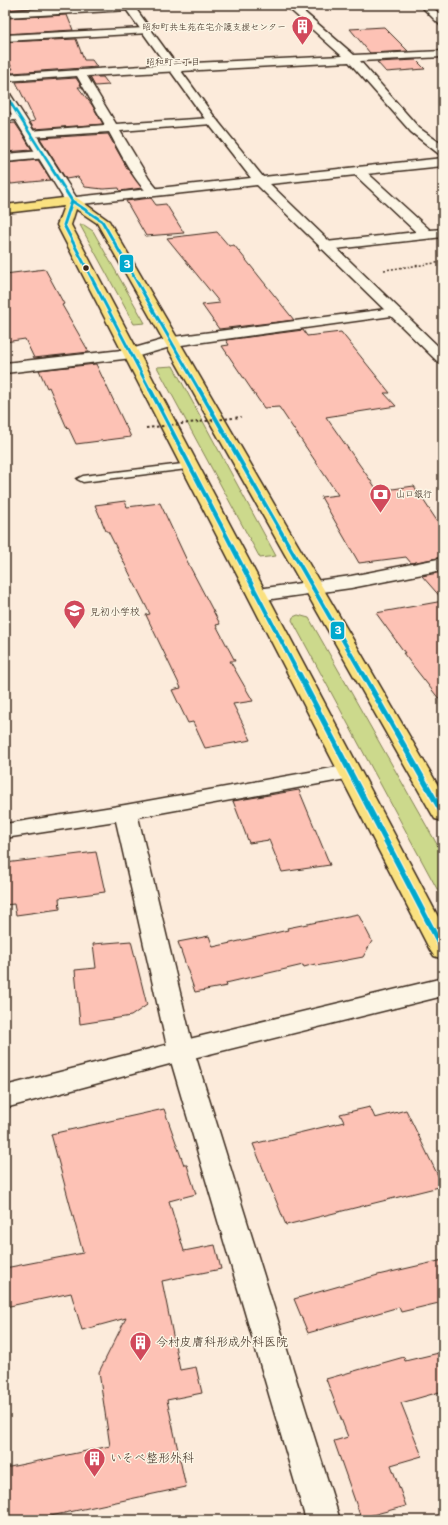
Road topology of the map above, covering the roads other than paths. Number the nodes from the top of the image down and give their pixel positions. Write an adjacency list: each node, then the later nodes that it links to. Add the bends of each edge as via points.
1 (290, 5): 9 (street)
2 (425, 5): 5 (street)
3 (128, 6): 4 (street); 6 (street)
4 (5, 14)
5 (443, 23)
6 (145, 30): 7 (street); 10 (street)
7 (5, 38)
8 (443, 54): 9 (street)
9 (352, 59): 10 (street); 19 (street, via 416,130)
10 (173, 67): 11 (street); 16 (street)
11 (80, 74): 12 (street); 17 (street)
12 (5, 78)
13 (5, 94): 14 (street)
14 (18, 117): 15 (street); 18 (street)
15 (5, 118)
16 (212, 121): 17 (street); 24 (street)
17 (114, 129): 18 (street); 25 (street)
18 (30, 134): 20 (street)
19 (443, 151)
20 (42, 154): 21 (street); 26 (street)
21 (5, 158)
22 (443, 162): 23 (street)
23 (358, 171): 24 (street); 30 (street)
24 (259, 180): 25 (street); 31 (street)
25 (153, 191): 26 (street)
26 (72, 201): 27 (highway); 28 (highway); 33 (highway, via 102,221); 34 (highway, via 64,225)
27 (5, 208)
28 (5, 215)
29 (442, 234): 30 (street)
30 (427, 235): 31 (street)
31 (326, 246): 32 (street)
32 (394, 312): 33 (street); 35 (street)
33 (173, 342): 34 (street); 40 (highway)
34 (132, 353): 36 (street); 37 (highway)
35 (443, 359)
36 (5, 368)
37 (190, 466): 38 (lane); 41 (highway)
38 (83, 479)
39 (443, 564): 40 (street)
40 (313, 587): 41 (street); 44 (highway)
41 (258, 596): 42 (highway)
42 (349, 772): 43 (street); 46 (highway)
43 (125, 812): 45 (street); 48 (street)
44 (443, 814)
45 (5, 831)
46 (443, 950)
47 (443, 987): 48 (street)
48 (181, 1051): 49 (street); 50 (street)
49 (5, 1097)
50 (323, 1520)

